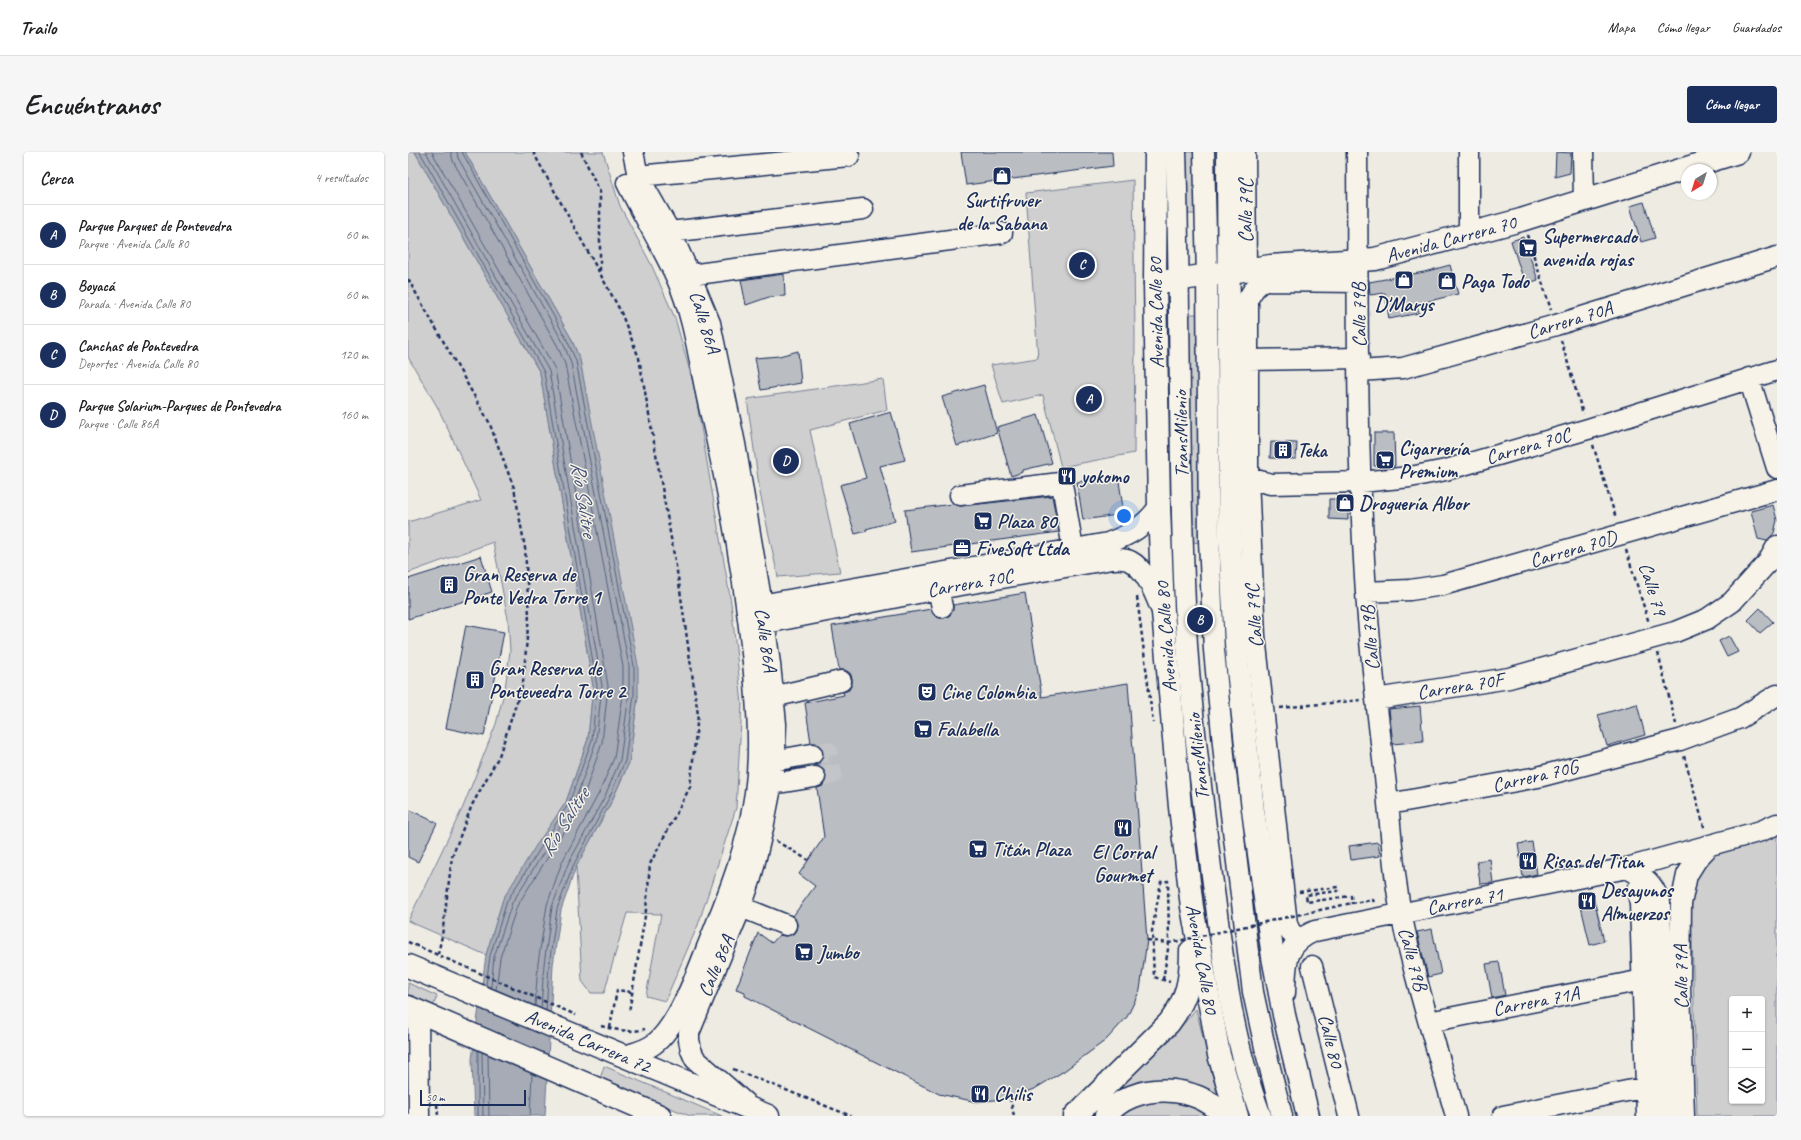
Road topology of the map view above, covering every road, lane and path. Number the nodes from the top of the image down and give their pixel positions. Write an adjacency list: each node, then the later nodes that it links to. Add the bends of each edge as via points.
1 (533, 152): 25 (path)
2 (581, 152): 25 (path, via 600,192)
3 (619, 152): 50 (street, Calle 86A, via 625,178 677,280 689,316)
4 (633, 152): 16 (street, Calle 86A)
5 (1156, 152): 30 (main road, Avenida Calle 80)
6 (1176, 152): 29 (street, TransMilenio)
7 (1204, 152): 27 (street, TransMilenio)
8 (1228, 152): 27 (main road)
9 (1245, 152): 27 (street, Calle 79C)
10 (1357, 152): 24 (street, Calle 79B)
11 (1470, 152): 22 (street)
12 (1583, 152): 17 (street)
13 (1738, 152): 15 (main road, Avenida Carrera 70)
14 (849, 156): 16 (street)
15 (1691, 159): 17 (main road, Avenida Carrera 70)
16 (638, 176): 20 (street, Calle 86A)
17 (1584, 200): 22 (main road, Avenida Carrera 70)
18 (863, 209): 20 (street)
19 (1525, 229): 31 (path, Calle 79)
20 (670, 232): 26 (street, Calle 86A)
21 (1002, 234): 26 (street)
22 (1469, 234): 24 (main road, Avenida Carrera 70, via 1387,256)
23 (1777, 256): 31 (street, Carrera 70A)
24 (1358, 272): 27 (main road, Avenida Carrera 70, via 1272,266); 33 (street, Calle 79B)
25 (600, 273): 90 (path, via 620,310 639,358 679,583 698,715 690,788 650,864 646,910)
26 (690, 275): 50 (street, Calle 86A, via 710,324 735,444)
27 (1233, 276): 29 (main road, Avenida Carrera 70); 32 (street, Calle 79C, via 1248,299); 37 (main road); 109 (street, TransMilenio, via 1209,540 1214,650 1225,765 1254,992)
28 (408, 279): 84 (path, via 489,422 514,488 525,548 529,615 523,683 499,756 472,805 452,857)
29 (1179, 280): 30 (main road, Avenida Carrera 70); 108 (street, TransMilenio, via 1183,538 1188,646 1198,768 1221,941 1240,1047)
30 (1155, 283): 43 (main road, Avenida Calle 80)
31 (1556, 325): 33 (street, Carrera 70A, via 1403,368); 36 (path, Calle 79)
32 (1247, 360): 33 (street, Carrera 70A); 39 (street, Calle 79C)
33 (1359, 364): 40 (street, Calle 79B)
34 (1777, 370): 35 (street, Carrera 70C)
35 (1749, 378): 36 (street, Carrera 70C); 38 (street)
36 (1588, 429): 40 (street, Carrera 70C, via 1446,470); 44 (path, Calle 79)
37 (1230, 463): 39 (street, Carrera 70C); 93 (main road, via 1230,541 1238,660 1254,818 1273,957)
38 (1777, 468)
39 (1248, 478): 40 (street, Carrera 70C, via 1271,484); 56 (street, Calle 79C, via 1254,636)
40 (1361, 482): 47 (street, Calle 79B)
41 (1777, 490): 44 (street, Carrera 70D)
42 (960, 495): 46 (street, via 1060,483)
43 (1159, 507): 46 (street, Carrera 70C, via 1150,519 1127,536 1108,543); 49 (main road, Avenida Calle 80)
44 (1622, 535): 47 (street, Carrera 70D, via 1443,585); 51 (path, Calle 79)
45 (1777, 546): 51 (street, Carrera 70F, via 1768,562 1732,602 1707,619)
46 (1073, 549): 50 (street, Carrera 70C)
47 (1366, 592): 55 (street, Calle 79B)
48 (1137, 595): 57 (path)
49 (1163, 612): 50 (street, Carrera 70C, via 1148,580 1137,566 1130,561 1112,558 940,598); 75 (main road, Avenida Calle 80, via 1180,807)
50 (756, 616): 54 (street, Calle 86A); 63 (street, Calle 86A, via 758,757)
51 (1654, 638): 55 (street, Carrera 70F, via 1509,678); 58 (path, Calle 79)
52 (841, 681): 54 (street)
53 (1777, 696): 58 (street, Carrera 70G, via 1740,718)
54 (773, 697): 60 (street, Calle 86A, via 776,724)
55 (1376, 699): 56 (path); 64 (street, Calle 79B)
56 (1262, 710): 71 (street, Calle 79C)
57 (1154, 729)
58 (1680, 740): 64 (street, Carrera 70G, via 1538,777); 67 (path, Calle 79)
59 (812, 754): 60 (street)
60 (775, 760): 62 (street, Calle 86A); 63 (street, via 763,764)
61 (815, 777): 62 (street)
62 (772, 784): 74 (street, Calle 86A, via 751,878)
63 (755, 792): 97 (street, Calle 86A, via 735,880 695,977 664,1035 643,1051)
64 (1389, 804): 76 (street, Calle 79B, via 1395,880)
65 (1777, 824): 67 (street, Carrera 71)
66 (775, 840): 68 (path)
67 (1709, 846): 69 (street, Carrera 71); 116 (street, Calle 79A, via 1687,875 1680,904)
68 (808, 860)
69 (1627, 868): 76 (street, Carrera 71); 115 (street, Calle 79A, via 1645,878 1655,889 1660,903)
70 (1637, 890): 89 (street, Calle 79A, via 1640,903)
71 (1283, 894): 73 (path, via 1338,887 1338,891 1306,895 1307,902 1351,896); 80 (street, Calle 79C, via 1288,928)
72 (1373, 900): 73 (path)
73 (1352, 904): 82 (path, bridge)
74 (741, 907): 77 (street); 100 (street, Calle 86A, via 694,1018 689,1040 695,1058)
75 (1192, 907): 104 (main road, via 1190,981 1178,1011); 107 (main road, Avenida Calle 80, via 1219,1055)
76 (1401, 913): 80 (street, Carrera 71, via 1324,929); 94 (street, Calle 79B)
77 (786, 925)
78 (1147, 940): 82 (path, bridge)
79 (1178, 940): 83 (path)
80 (1298, 940): 93 (street, via 1288,954)
81 (408, 942): 84 (path)
82 (1169, 943): 87 (path, via 1168,881 1162,882 1152,931); 88 (path)
83 (1178, 948)
84 (438, 954): 95 (path)
85 (408, 966): 95 (main road, Avenida Carrera 72, via 446,983)
86 (1312, 966): 111 (street, Calle 80)
87 (1154, 977)
88 (1163, 980)
89 (1643, 980): 94 (street, Carrera 71A); 98 (street, Calle 79A)
90 (632, 992): 92 (path); 96 (path, via 617,990)
91 (413, 1009): 101 (street); 102 (main road, Avenida Carrera 72)
92 (629, 1012)
93 (1284, 1015): 110 (main road)
94 (1429, 1022): 112 (street, Calle 79B)
95 (580, 1027): 97 (main road, Avenida Carrera 72)
96 (610, 1028)
97 (624, 1056): 100 (main road, Avenida Carrera 72)
98 (1647, 1087): 113 (street); 114 (street, Calle 79A)
99 (1010, 1098): 103 (path)
100 (759, 1112)
101 (419, 1116)
102 (660, 1116)
103 (1014, 1116)
104 (1075, 1116)
105 (1106, 1116): 106 (main road, via 1126,1099 1152,1090 1177,1090 1203,1099)
106 (1224, 1116)
107 (1237, 1116)
108 (1261, 1116)
109 (1282, 1116)
110 (1308, 1116)
111 (1349, 1116)
112 (1456, 1116)
113 (1503, 1116)
114 (1647, 1116)
115 (1665, 1116)
116 (1684, 1116)

